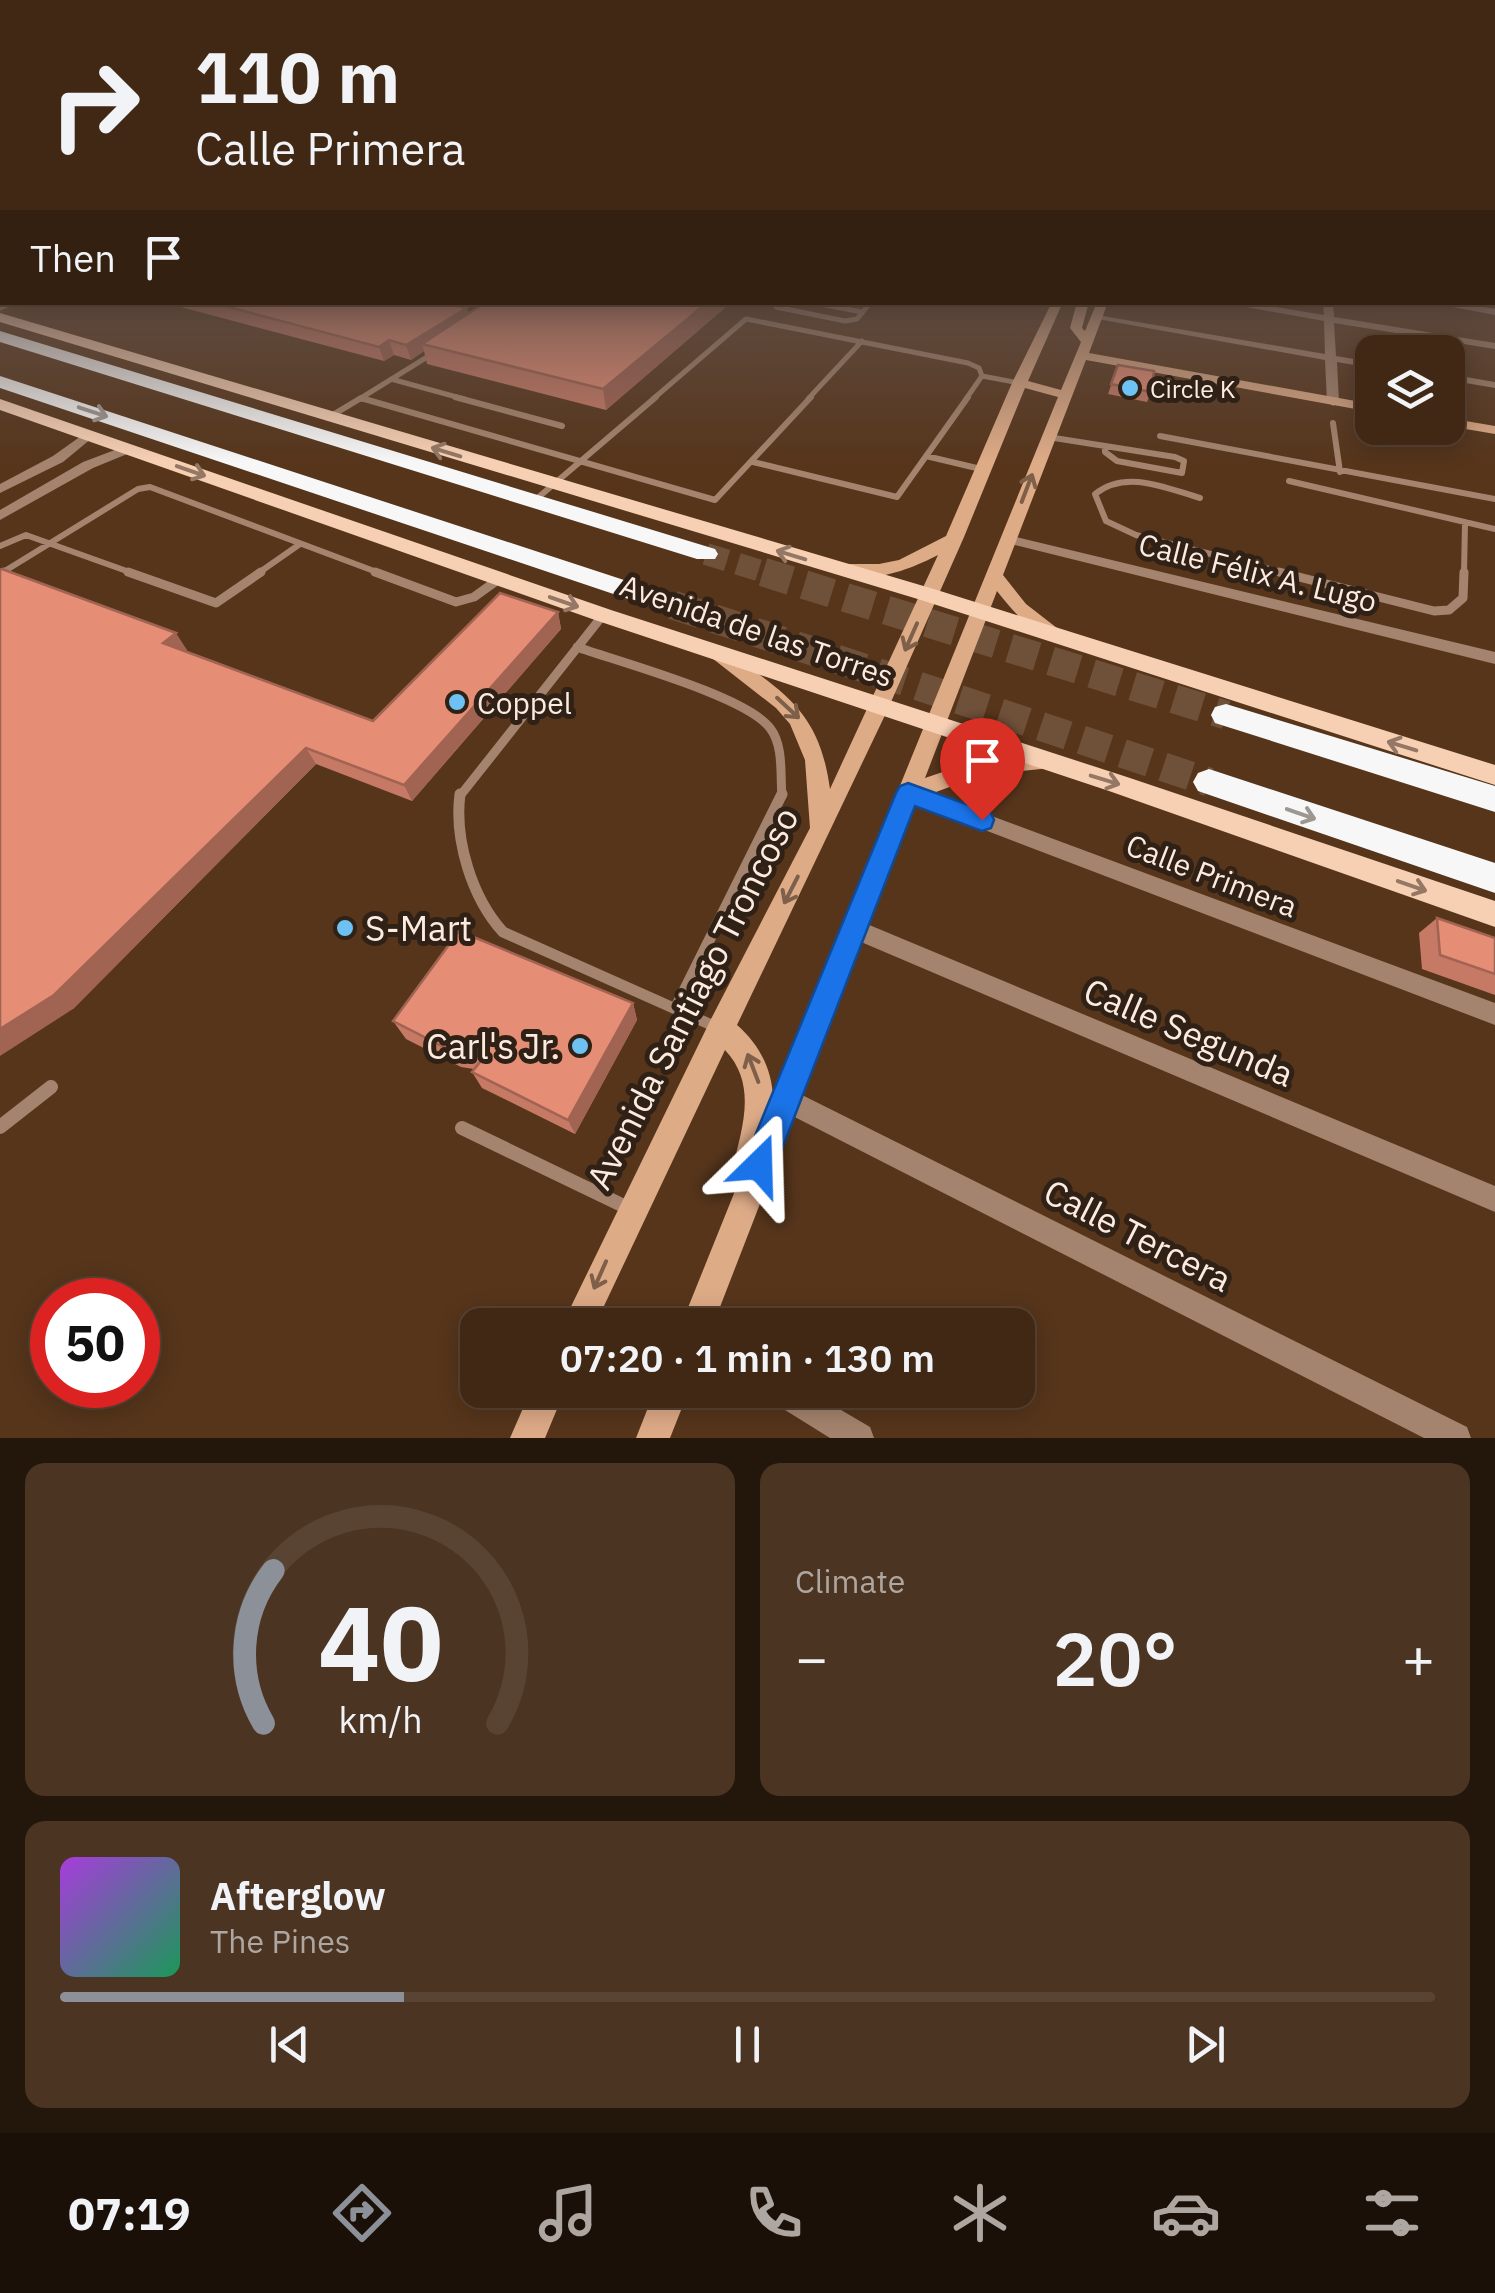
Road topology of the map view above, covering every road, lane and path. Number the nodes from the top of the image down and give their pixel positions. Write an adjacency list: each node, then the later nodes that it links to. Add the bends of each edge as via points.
1 (30, 327): 23 (main road)
2 (737, 327): 41 (lane)
3 (789, 327): 11 (lane)
4 (1046, 327): 21 (main road)
5 (1076, 327): 13 (main road)
6 (1093, 327): 13 (main road)
7 (1183, 327): 15 (street)
8 (1329, 327): 15 (street)
9 (1378, 327): 12 (street)
10 (0, 336): 37 (highway, Avenida de las Torres)
11 (862, 341): 17 (lane, via 976,366); 42 (lane)
12 (1495, 346)
13 (1085, 349): 24 (main road); 26 (main road)
14 (437, 350): 18 (lane)
15 (1332, 358): 16 (street); 26 (street)
16 (1355, 362)
17 (982, 376): 21 (lane); 40 (lane)
18 (391, 379): 25 (lane); 32 (lane)
19 (1465, 380): 22 (street)
20 (0, 382): 66 (highway, Avenida de las Torres, one-way to 66)
21 (1018, 383): 24 (main road); 43 (main road)
22 (1495, 385)
23 (249, 393): 29 (main road); 37 (highway)
24 (1065, 394): 36 (main road)
25 (361, 398): 29 (lane); 41 (lane)
26 (1333, 402): 28 (main road)
27 (0, 404): 34 (main road, Avenida de las Torres)
28 (1355, 405)
29 (331, 416): 47 (main road, one-way to 29)
30 (1333, 423): 44 (lane)
31 (1465, 425): 33 (main road)
32 (562, 426)
33 (1495, 430)
34 (88, 435): 39 (main road, Avenida de las Torres); 48 (street)
35 (1160, 436): 44 (lane)
36 (1048, 437): 38 (lane); 56 (main road, one-way to 36)
37 (330, 439): 45 (highway, Avenida de las Torres)
38 (1106, 446): 38 (lane, via 1176,457 1184,461 1182,472 1117,460)
39 (128, 449): 52 (street); 64 (main road, Avenida de las Torres, one-way to 64)
40 (926, 456): 42 (lane, via 895,498); 43 (lane)
41 (582, 462): 42 (lane, via 715,500); 47 (lane)
42 (752, 462)
43 (985, 470): 55 (main road)
44 (1340, 472): 50 (lane)
45 (457, 478): 47 (highway); 51 (highway, Avenida de las Torres)
46 (1289, 480): 53 (lane)
47 (555, 484): 51 (lane); 61 (main road, one-way to 47)
48 (0, 489)
49 (1200, 498): 53 (lane, via 1127,480 1108,482 1095,494 1101,515 1120,530 1434,611 1449,610 1463,598)
50 (1495, 499)
51 (534, 502): 60 (highway, Avenida de las Torres)
52 (0, 516)
53 (1465, 522): 54 (lane)
54 (1495, 529)
55 (958, 536): 61 (main road, via 891,570); 65 (main road)
56 (1008, 538): 63 (main road); 72 (street, Calle Félix A. Lugo)
57 (51, 543): 58 (lane, via 138,488 150,487); 58 (lane, via 216,603); 59 (lane, via 26,535); 62 (lane)
58 (300, 544): 64 (lane, via 456,602)
59 (0, 546)
60 (706, 554)
61 (833, 568): 65 (main road)
62 (0, 574)
63 (994, 575): 67 (main road); 69 (main road, via 1020,608)
64 (499, 579): 68 (main road, Avenida de las Torres, one-way to 68)
65 (930, 595): 67 (main road); 73 (main road, Avenida Santiago Troncoso, one-way to 73)
66 (673, 605)
67 (979, 612): 69 (main road); 75 (main road)
68 (603, 616): 70 (lane); 71 (main road, Avenida de las Torres)
69 (1063, 639): 77 (main road, one-way to 69)
70 (578, 646): 85 (lane, via 728,700 768,726 778,744 782,797); 85 (lane, via 460,794 461,834 487,916 503,932)
71 (710, 650): 73 (main road, Avenida de las Torres); 81 (main road, one-way to 81, via 797,713 821,777)
72 (1495, 658)
73 (879, 708): 75 (main road, Avenida de las Torres); 81 (main road, Avenida Santiago Troncoso)
74 (1226, 714): 80 (highway)
75 (934, 726): 76 (main road, Avenida de las Torres); 79 (main road)
76 (1044, 762): 79 (main road, via 981,767); 83 (main road, Avenida de las Torres, one-way to 83)
77 (1495, 775)
78 (1209, 782): 82 (highway, one-way to 82)
79 (908, 793): 84 (main road); 86 (street, Calle Primera)
80 (1495, 799)
81 (819, 834): 87 (main road, Avenida Santiago Troncoso, one-way to 87)
82 (1495, 878)
83 (1495, 914)
84 (855, 928): 89 (main road); 92 (street, Calle Segunda)
85 (676, 1007): 87 (lane)
86 (1495, 1014)
87 (720, 1028): 93 (main road, Avenida Santiago Troncoso); 94 (main road, one-way to 87, via 760,1110 760,1078 744,1046)
88 (51, 1086): 90 (lane)
89 (786, 1099): 94 (main road); 103 (street, Calle Tercera)
90 (0, 1127)
91 (462, 1128): 93 (lane)
92 (1495, 1199)
93 (630, 1209): 95 (main road, Avenida Santiago Troncoso, one-way to 95)
94 (733, 1231): 96 (main road)
95 (586, 1308)
96 (704, 1308)
97 (540, 1408): 100 (main road)
98 (665, 1408): 101 (main road)
99 (809, 1408): 102 (street)
100 (526, 1438)
101 (653, 1438)
102 (859, 1438)
103 (1456, 1438)

